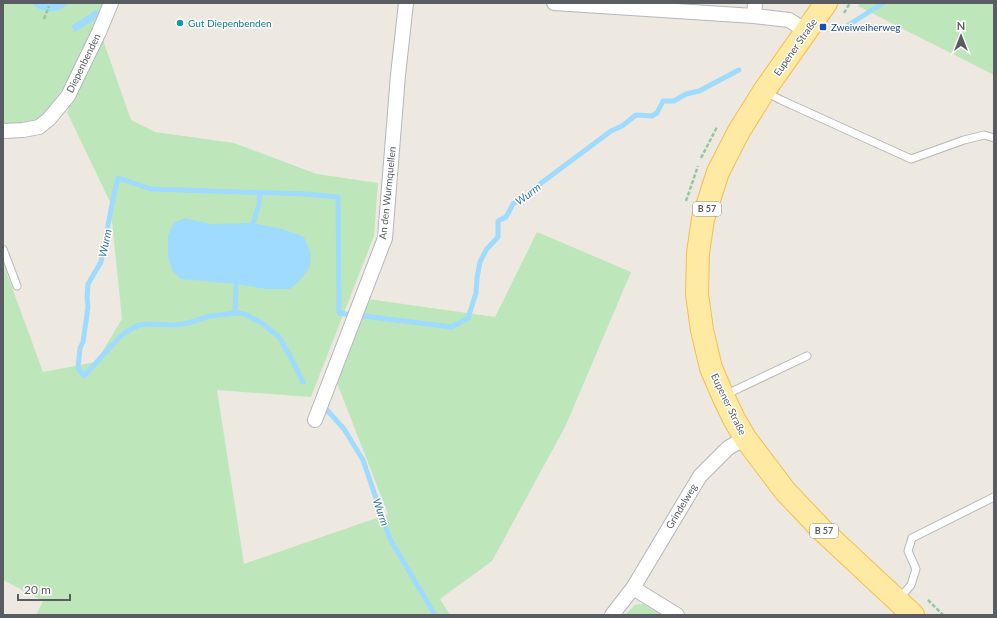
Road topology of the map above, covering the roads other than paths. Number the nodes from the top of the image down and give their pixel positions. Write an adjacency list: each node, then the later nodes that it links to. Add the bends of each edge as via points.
1 (111, 3): 8 (street, Diepenbenden, via 68,96 49,119 39,127)
2 (406, 3): 14 (street, An den Wurmquellen, via 385,238)
3 (554, 3): 4 (street)
4 (755, 10): 6 (street, via 789,20)
5 (834, 10): 6 (main road, Eupener Straße / B 57)
6 (806, 31): 7 (main road, Eupener Straße / B 57)
7 (764, 91): 9 (lane, via 911,159 984,135); 13 (main road, Eupener Straße / B 57, via 718,172 703,219 698,253 697,294 702,330 711,368)
8 (3, 131)
9 (994, 138)
10 (3, 249): 11 (lane)
11 (17, 286)
12 (807, 356): 13 (lane)
13 (723, 396): 15 (main road, Eupener Straße / B 57)
14 (315, 420)
15 (745, 438): 17 (street, Grindelweg, via 728,448 700,476); 18 (main road, Eupener Straße / B 57, via 785,491 823,530)
16 (994, 497): 18 (lane, via 912,538 908,551 916,569)
17 (633, 588): 19 (street, Grindelweg); 20 (street)
18 (904, 593): 21 (main road, Eupener Straße / B 57)
19 (612, 615)
20 (677, 615)
21 (913, 615)

